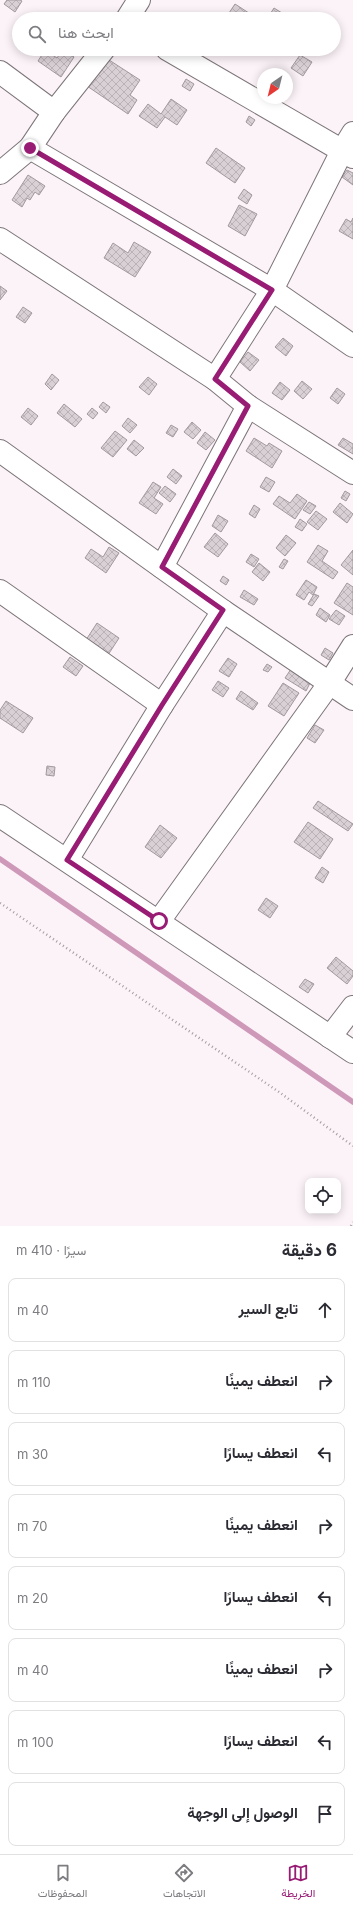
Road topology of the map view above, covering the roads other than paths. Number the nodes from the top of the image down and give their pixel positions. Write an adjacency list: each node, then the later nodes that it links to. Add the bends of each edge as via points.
1 (139, 0): 2 (street)
2 (131, 12)
3 (98, 56): 6 (street)
4 (179, 56): 9 (street)
5 (0, 72): 6 (street)
6 (54, 112): 8 (street)
7 (353, 133): 9 (street)
8 (30, 148): 10 (street); 12 (street)
9 (347, 154): 12 (street)
10 (0, 173)
11 (0, 239): 14 (street)
12 (272, 290): 13 (street); 14 (street)
13 (353, 346)
14 (215, 379): 15 (street)
15 (248, 406): 17 (street); 18 (street)
16 (0, 451): 18 (street)
17 (353, 473)
18 (162, 567): 20 (street)
19 (0, 591): 24 (street)
20 (223, 610): 22 (street); 24 (street)
21 (353, 646): 22 (street)
22 (329, 684): 23 (street); 27 (street)
23 (353, 699)
24 (162, 705): 26 (street)
25 (0, 816): 26 (street)
26 (67, 860): 27 (street)
27 (159, 921): 29 (street)
28 (353, 1007): 29 (street)
29 (330, 1037): 30 (street)
30 (353, 1052)

